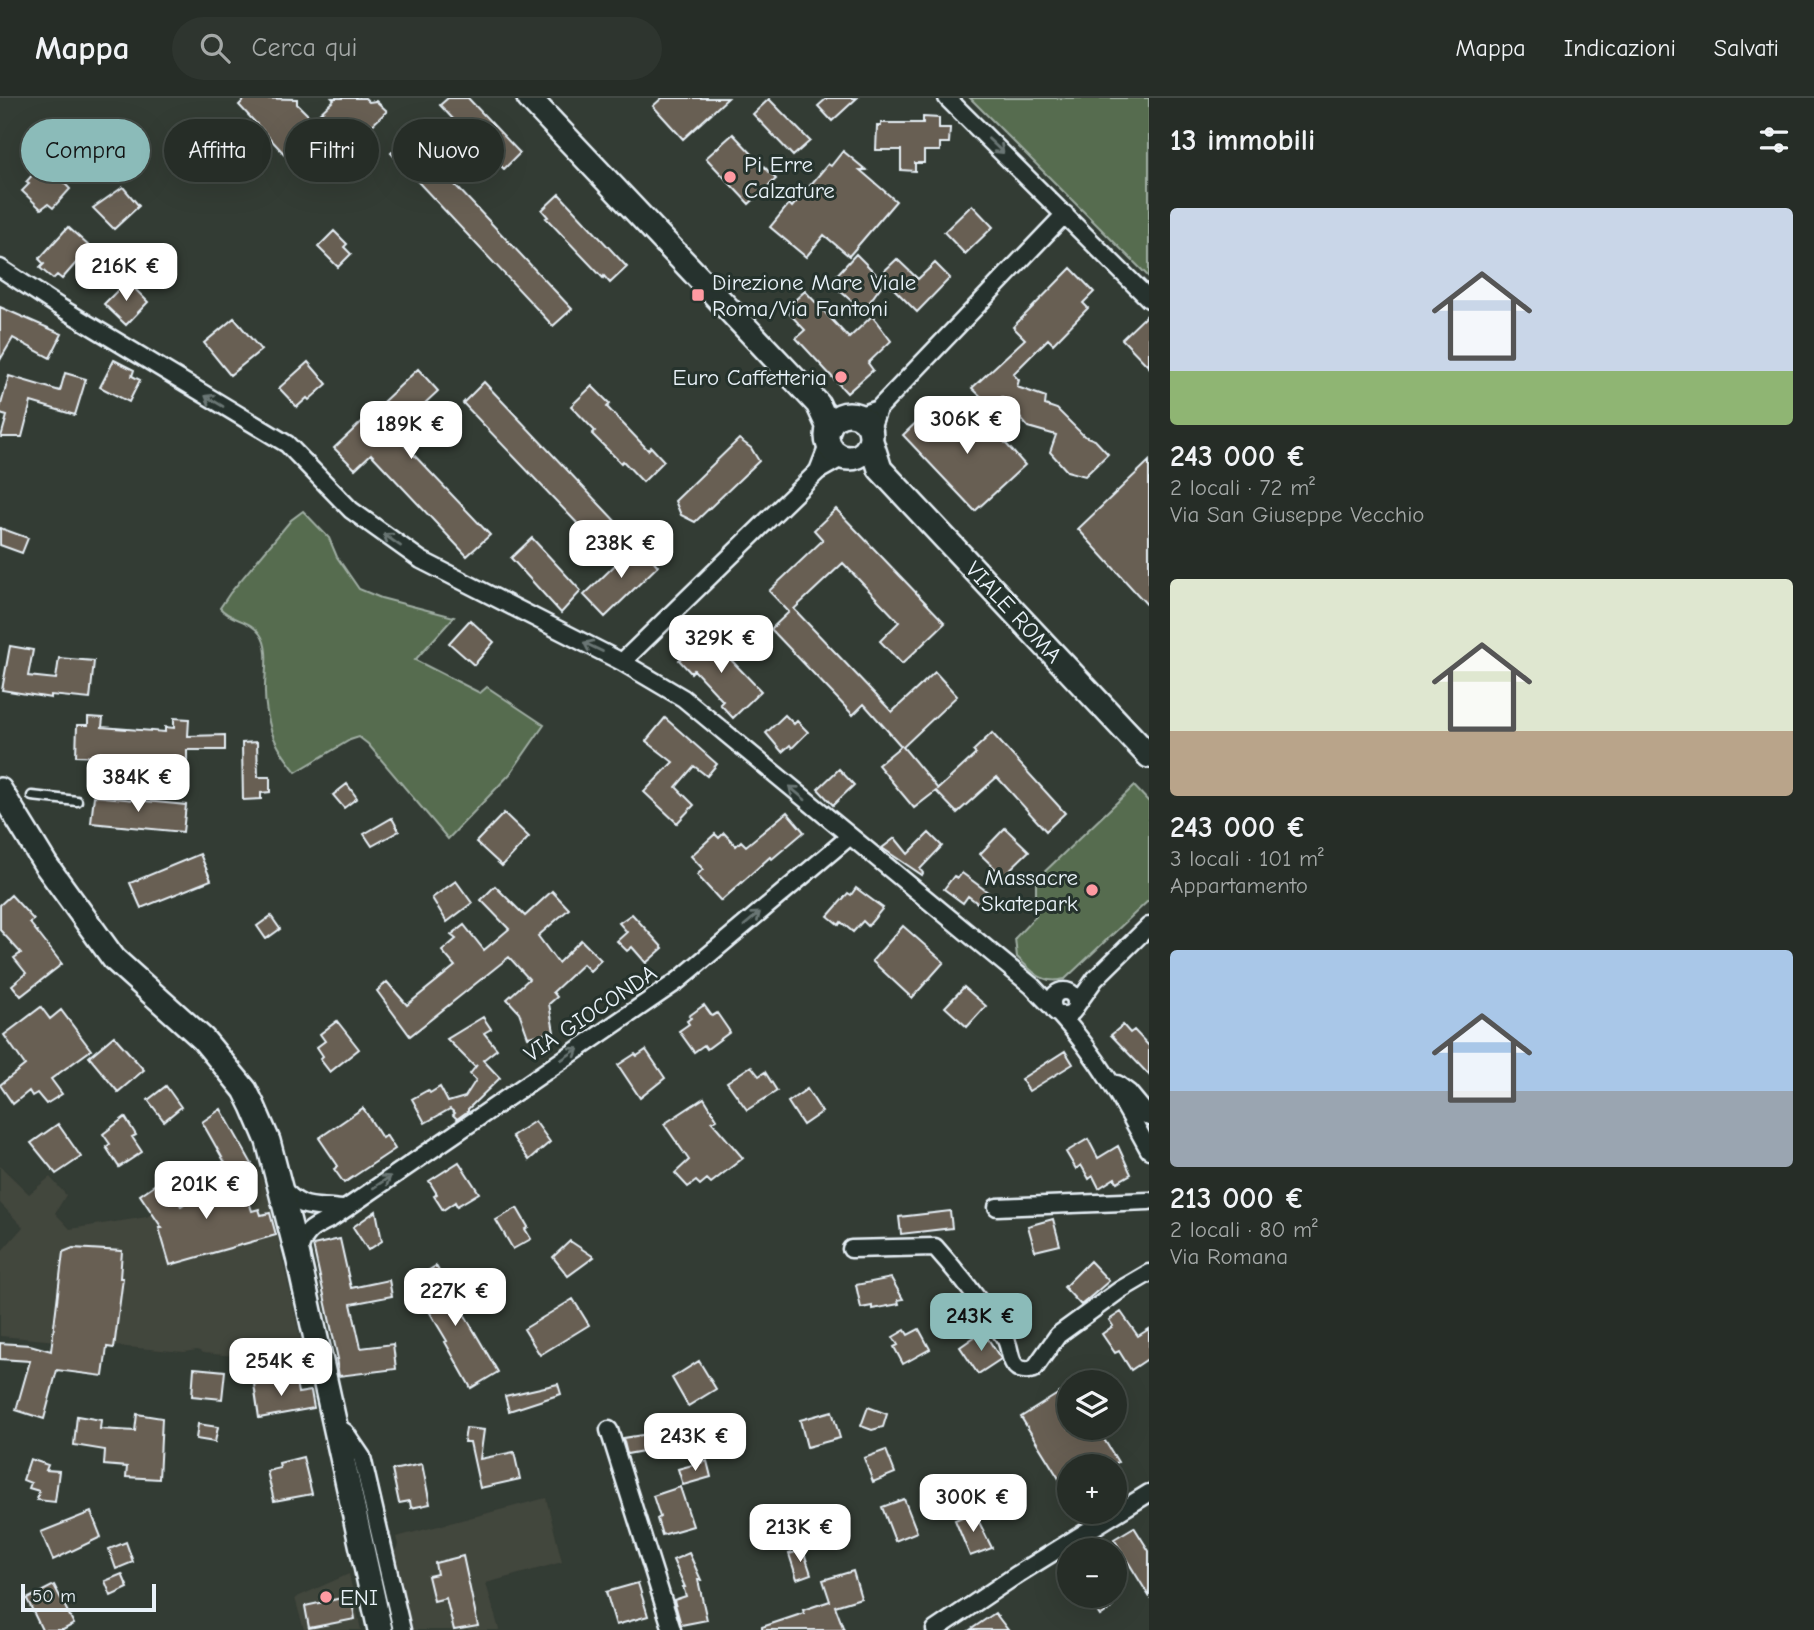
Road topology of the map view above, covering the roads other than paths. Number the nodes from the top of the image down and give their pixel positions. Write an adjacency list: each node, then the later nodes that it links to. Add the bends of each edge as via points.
1 (529, 98): 6 (main road, via 818,404)
2 (947, 98): 3 (street, one-way to 3)
3 (1065, 214): 5 (street); 6 (street)
4 (0, 268): 7 (street, one-way to 4, via 421,560 351,510 287,444)
5 (1149, 299)
6 (852, 433): 7 (street); 8 (main road, VIALE ROMA, via 880,469)
7 (622, 662): 12 (street, one-way to 7, via 682,698)
8 (1149, 756)
9 (0, 790): 18 (main road, via 46,865 114,959 203,1039 245,1090 268,1141)
10 (32, 796): 11 (lane)
11 (77, 801)
12 (849, 837): 14 (street, via 1032,986); 21 (street, VIA GIOCONDA, one-way to 12, via 679,980)
13 (1149, 926): 14 (street)
14 (1065, 1004): 15 (street, via 1079,1036)
15 (1110, 1079): 16 (street); 17 (street)
16 (1149, 1117)
17 (1149, 1150)
18 (280, 1185): 21 (street, via 293,1201); 23 (main road)
19 (1149, 1201): 20 (street)
20 (997, 1208)
21 (342, 1209): 23 (street, VIA GIOCONDA, via 311,1228 302,1239)
22 (851, 1249): 24 (street, via 935,1247 1007,1342 1014,1364 1021,1370 1034,1369 1059,1335)
23 (298, 1257): 25 (main road)
24 (1149, 1273)
25 (334, 1425): 28 (main road); 29 (street, via 345,1432 362,1457)
26 (610, 1430): 30 (street)
27 (1149, 1493): 31 (street)
28 (380, 1630)
29 (402, 1630)
30 (672, 1630)
31 (934, 1630)

